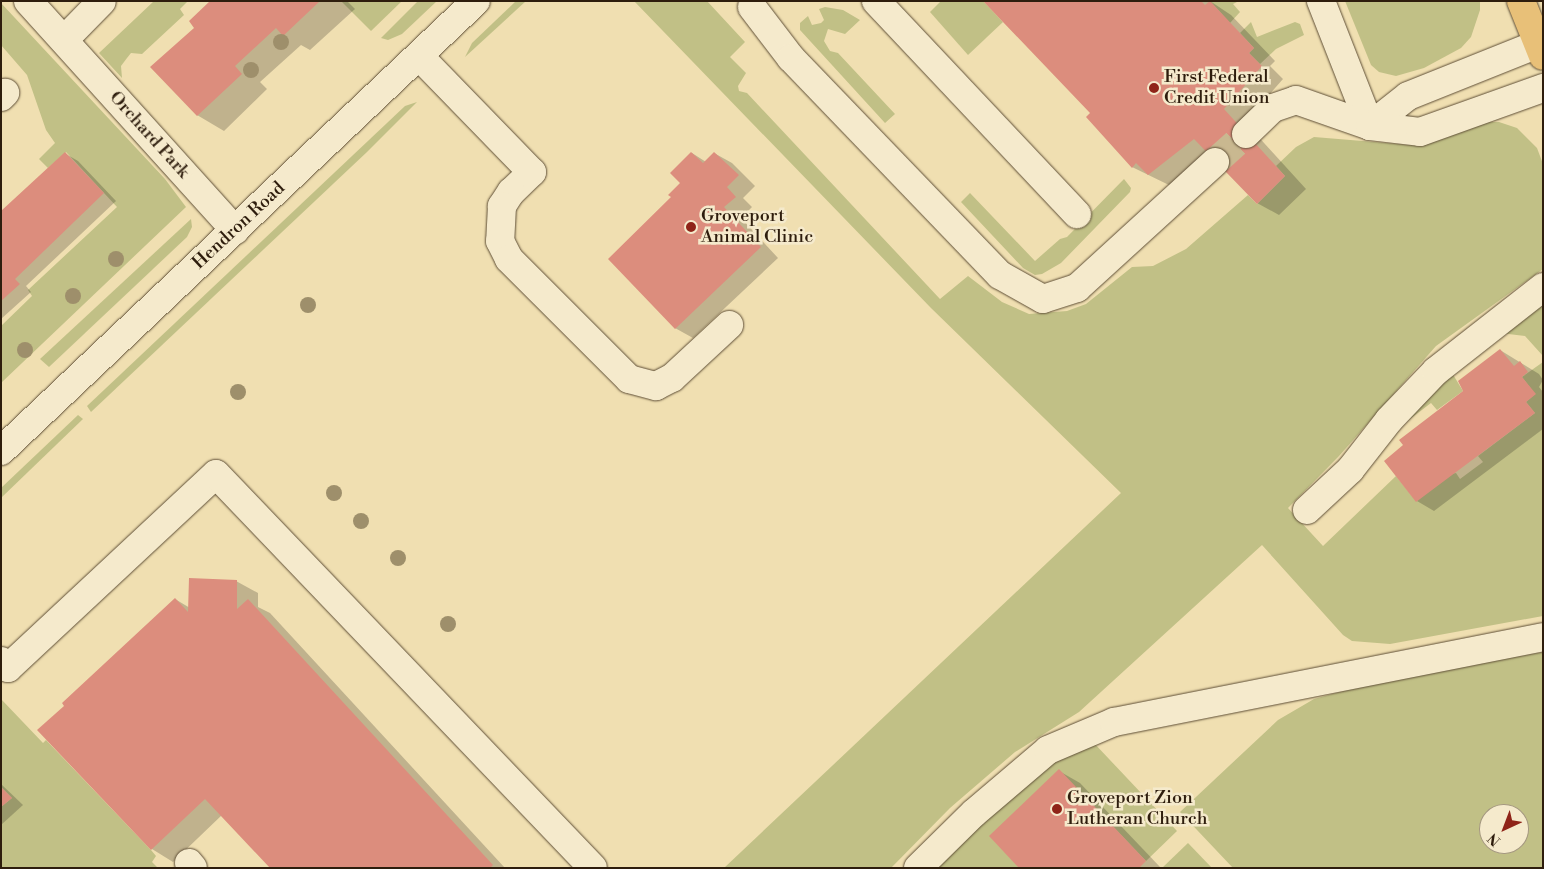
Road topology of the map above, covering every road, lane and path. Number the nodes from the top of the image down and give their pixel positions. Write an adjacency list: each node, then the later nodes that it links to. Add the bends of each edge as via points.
1 (28, 1): 8 (street, Orchard Park)
2 (102, 1): 8 (street)
3 (476, 1): 10 (street, Hendron Road)
4 (876, 1): 15 (street)
5 (1321, 1): 12 (street)
6 (1522, 1): 9 (main road)
7 (756, 3): 14 (street, via 791,58 1000,275 1043,299 1077,288)
8 (64, 40): 16 (street, Orchard Park)
9 (1540, 50): 12 (street, via 1408,96)
10 (419, 56): 16 (street, Hendron Road); 18 (street, via 532,172 502,206 500,241 509,259 630,379 656,386 672,378)
11 (1543, 88): 12 (street, via 1420,132)
12 (1370, 126): 13 (street, via 1296,100 1273,108)
13 (1246, 134)
14 (1215, 162)
15 (1077, 214)
16 (235, 230): 19 (street, Hendron Road)
17 (1543, 287): 20 (street, via 1436,371 1389,420 1350,470)
18 (729, 325)
19 (1, 450)
20 (1307, 510)
21 (1543, 637): 24 (street, via 1114,722 1048,750 974,813)
22 (1, 661): 23 (street, via 8,668 216,474)
23 (590, 867)
24 (918, 868)

